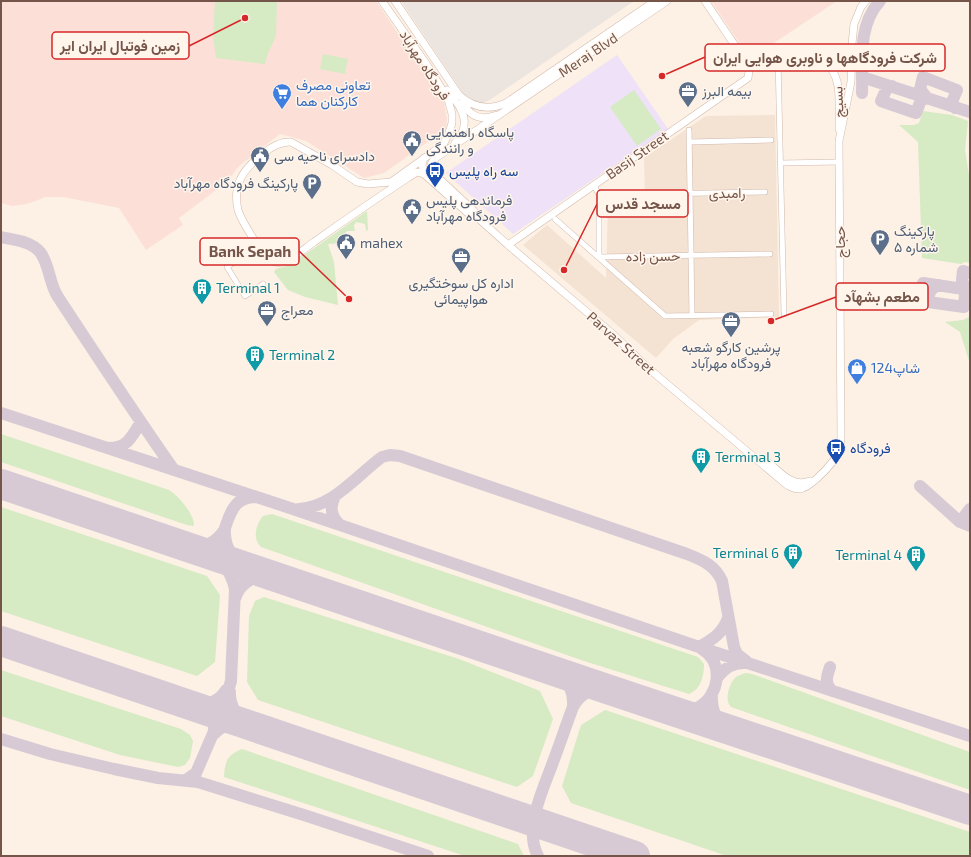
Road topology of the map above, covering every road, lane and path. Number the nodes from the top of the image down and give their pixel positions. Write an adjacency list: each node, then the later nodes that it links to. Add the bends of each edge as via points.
1 (382, 1): 7 (main road, فرودگاه مهرآباد)
2 (655, 1): 11 (main road, Meraj Blvd)
3 (667, 1): 11 (main road, Meraj Blvd)
4 (705, 1): 8 (main road)
5 (866, 1): 14 (main road, حجاج, via 854,24 851,82)
6 (395, 2): 7 (main road); 11 (main road, فرودگاه مهرآباد, via 459,95 481,108)
7 (388, 9): 10 (main road, فرودگاه مهرآباد)
8 (742, 56): 9 (main road, بسیج, via 748,62 760,65); 22 (main road, Basij Street, via 749,71 748,78)
9 (778, 58): 14 (main road, بسیج, via 788,54 807,53 821,58 830,66 838,86); 19 (street)
10 (427, 65): 16 (main road, via 450,93 464,116 459,139); 17 (main road, فرودگاه مهرآباد, via 444,91 452,114 450,133 444,143)
11 (508, 106): 16 (main road)
12 (689, 130): 15 (street)
13 (772, 140): 15 (street)
14 (839, 141): 18 (main road, حجاج)
15 (689, 142): 24 (street)
16 (449, 149): 26 (main road, via 432,161 432,172 474,211)
17 (424, 158): 20 (main road); 20 (main road)
18 (839, 162): 19 (street); 37 (main road, حجاج, via 841,439 840,448 834,459)
19 (780, 163): 35 (street)
20 (418, 171): 21 (main road); 26 (main road, via 470,215)
21 (393, 184): 21 (main road, via 357,182 288,141 267,150 246,171 239,184 237,203 243,221 267,258 277,263 295,256)
22 (594, 185): 25 (street); 28 (main road, Basij Street)
23 (764, 192): 24 (street, رامبدی)
24 (690, 194): 25 (street, رامبدی); 31 (street)
25 (599, 195): 32 (street)
26 (479, 219): 28 (main road, Parvaz Street)
27 (555, 219): 32 (street)
28 (508, 245): 37 (main road, Parvaz Street, via 787,485 798,489)
29 (770, 254): 31 (street, حسن زاده)
30 (244, 255): 33 (street, via 227,267 245,296)
31 (691, 255): 32 (street, حسن زاده); 36 (street)
32 (599, 257): 36 (street, via 666,316)
33 (263, 284)
34 (771, 314): 36 (street)
35 (784, 314)
36 (692, 315)
37 (817, 479)

